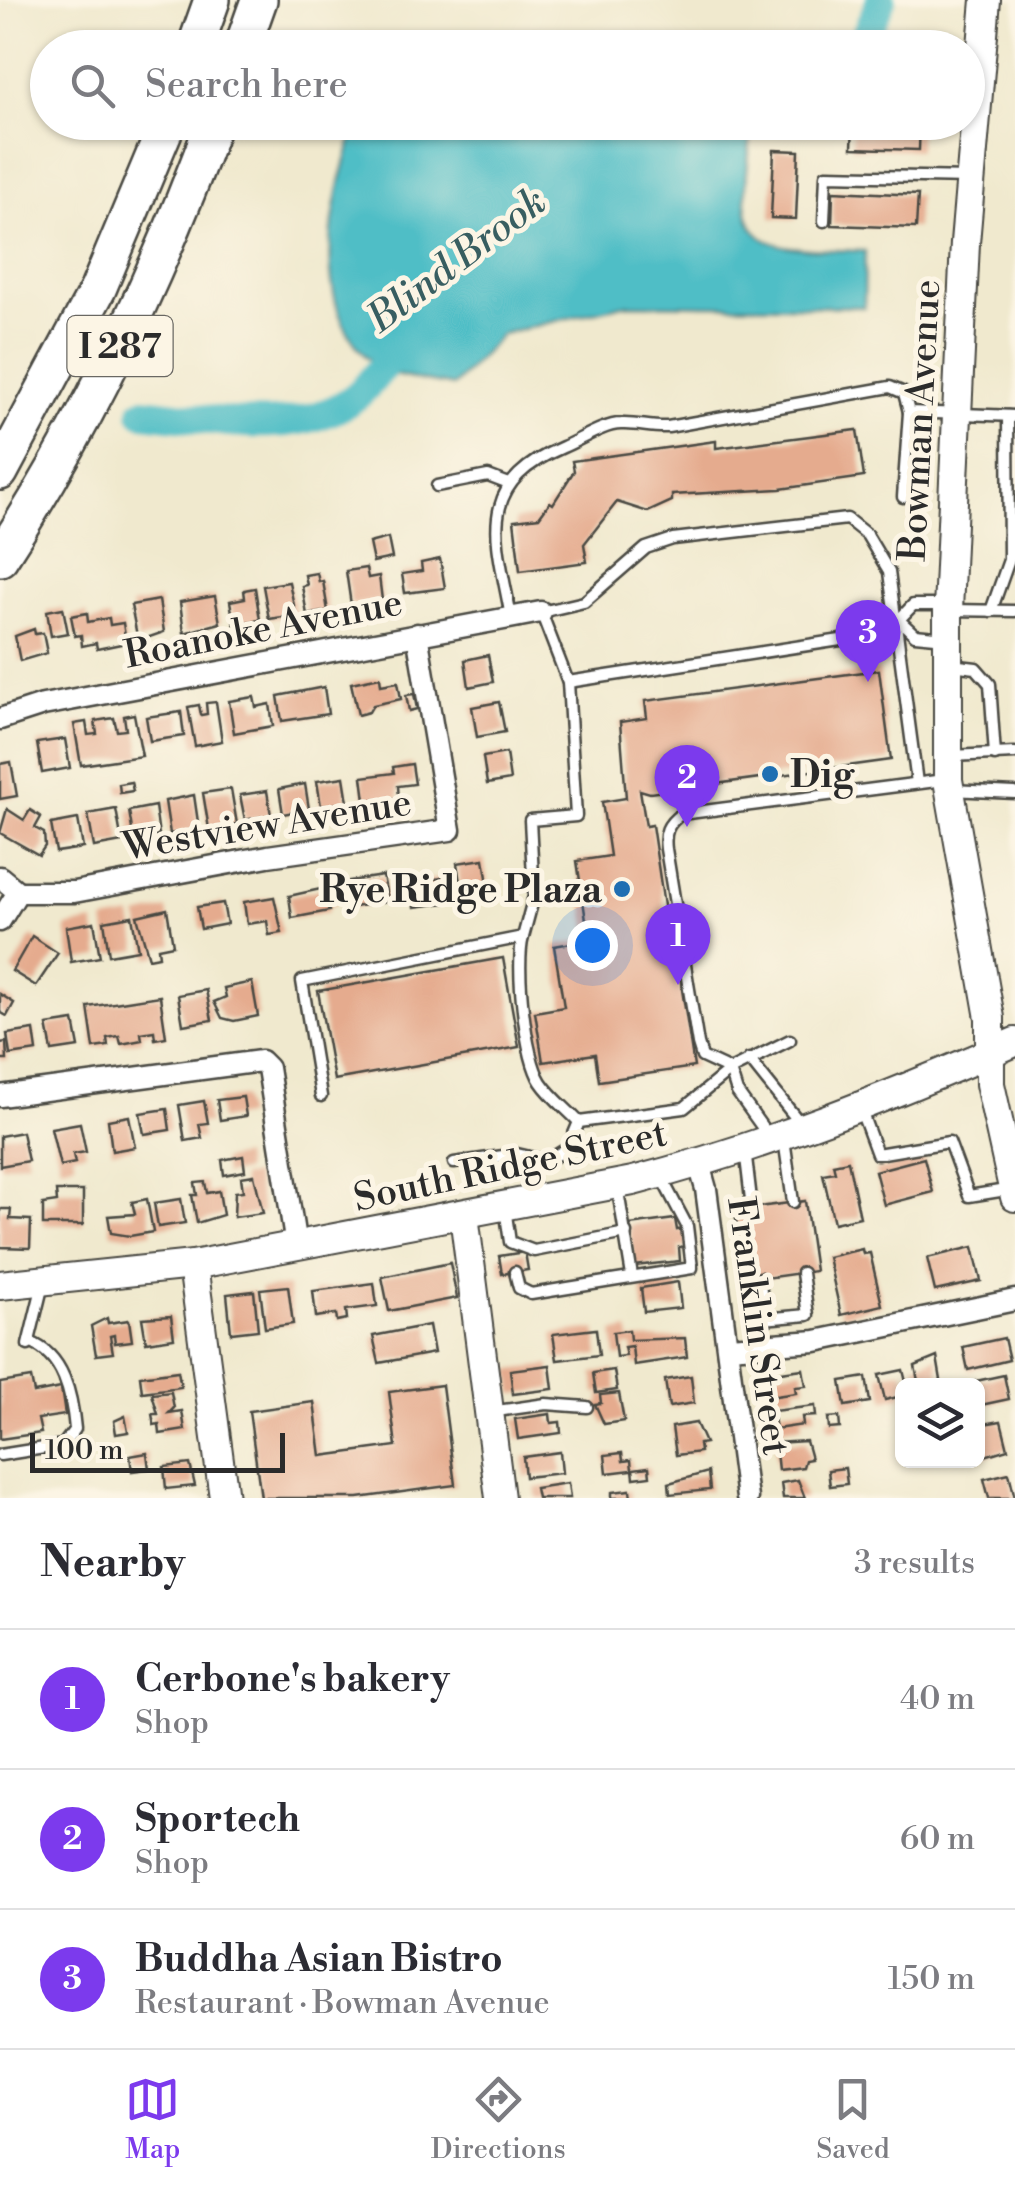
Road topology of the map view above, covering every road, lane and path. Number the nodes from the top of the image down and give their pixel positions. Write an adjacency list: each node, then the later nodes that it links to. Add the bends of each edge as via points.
1 (212, 0): 4 (highway)
2 (259, 0): 5 (highway)
3 (986, 0): 6 (street, Bowman Avenue)
4 (201, 30)
5 (248, 30)
6 (983, 30)
7 (160, 140): 15 (highway, I 287, via 98,289)
8 (206, 140): 19 (highway, I 287, via 124,337)
9 (973, 140): 10 (street, Bowman Avenue)
10 (970, 178): 11 (lane, via 826,174); 13 (street, Bowman Avenue)
11 (824, 222)
12 (909, 412): 13 (lane); 16 (lane, via 904,393 890,387 668,427 619,423 542,456); 18 (lane)
13 (957, 415): 14 (lane); 21 (street, Bowman Avenue)
14 (1012, 416): 20 (lane)
15 (0, 472)
16 (509, 484): 17 (lane, via 488,476); 25 (lane, via 494,526)
17 (437, 486)
18 (903, 497)
19 (0, 558)
20 (1012, 560): 22 (lane)
21 (948, 608): 22 (lane); 26 (lane, via 913,605); 28 (street, Bowman Avenue)
22 (991, 610): 23 (lane)
23 (1015, 611)
24 (542, 612): 25 (street, Roanoke Avenue); 26 (lane, via 584,602 646,548 672,538 846,519 866,535 887,568); 29 (lane)
25 (511, 617): 27 (street, Roanoke Avenue)
26 (898, 619): 28 (lane); 29 (lane, via 886,633); 34 (lane)
27 (417, 634): 30 (street, Roanoke Avenue, via 43,705); 37 (street, Westview Avenue, via 450,830 74,892)
28 (950, 652): 32 (lane, via 990,684); 33 (street, Bowman Avenue)
29 (568, 682): 39 (lane, via 576,816 530,820 534,896)
30 (0, 719)
31 (1015, 753): 32 (lane)
32 (995, 755): 33 (lane)
33 (948, 775): 34 (lane); 35 (lane); 41 (street, Bowman Avenue, via 990,1018)
34 (916, 784): 43 (lane, via 681,814 664,835 698,1044 702,1057)
35 (1015, 793)
36 (0, 876): 37 (street)
37 (18, 892): 38 (street)
38 (0, 921)
39 (523, 936): 45 (lane, via 302,981); 47 (lane, via 518,968 540,1082)
40 (790, 1040): 42 (lane)
41 (1003, 1048): 46 (street, South Ridge Street); 53 (street, Bowman Avenue, via 990,1084)
42 (749, 1058): 43 (lane); 48 (lane)
43 (730, 1070): 47 (lane, via 684,1108); 48 (lane, via 737,1092)
44 (0, 1096): 59 (street, via 261,1061)
45 (321, 1096)
46 (860, 1108): 48 (street, South Ridge Street); 53 (lane, via 877,1154 949,1142 969,1196)
47 (579, 1122): 49 (lane, via 568,1148 547,1161 518,1154)
48 (776, 1137): 50 (street, South Ridge Street); 54 (lane); 56 (lane)
49 (454, 1163)
50 (699, 1164): 51 (street, South Ridge Street); 68 (street, Franklin Street)
51 (660, 1174): 52 (street, South Ridge Street); 63 (lane, via 687,1226 692,1268)
52 (617, 1184): 55 (street, South Ridge Street); 58 (lane)
53 (1014, 1193)
54 (793, 1202)
55 (505, 1206): 57 (street, South Ridge Street); 58 (lane, via 511,1248 534,1251)
56 (752, 1208)
57 (464, 1215): 59 (street, South Ridge Street); 70 (street)
58 (626, 1233): 63 (lane)
59 (296, 1246): 60 (street, South Ridge Street)
60 (193, 1264): 65 (street, South Ridge Street); 72 (street)
61 (515, 1272): 63 (lane, via 519,1288 531,1294)
62 (802, 1273): 64 (lane, via 808,1316 763,1319)
63 (632, 1276)
64 (760, 1278)
65 (43, 1283): 66 (street, South Ridge Street); 71 (lane, via 29,1344 52,1356 72,1392 76,1429 63,1445)
66 (0, 1284)
67 (1015, 1300): 68 (street, via 830,1338)
68 (728, 1347): 74 (street, Franklin Street)
69 (587, 1407): 70 (lane, via 546,1404)
70 (489, 1412): 73 (street)
71 (0, 1455)
72 (224, 1498)
73 (500, 1498)
74 (747, 1498)

